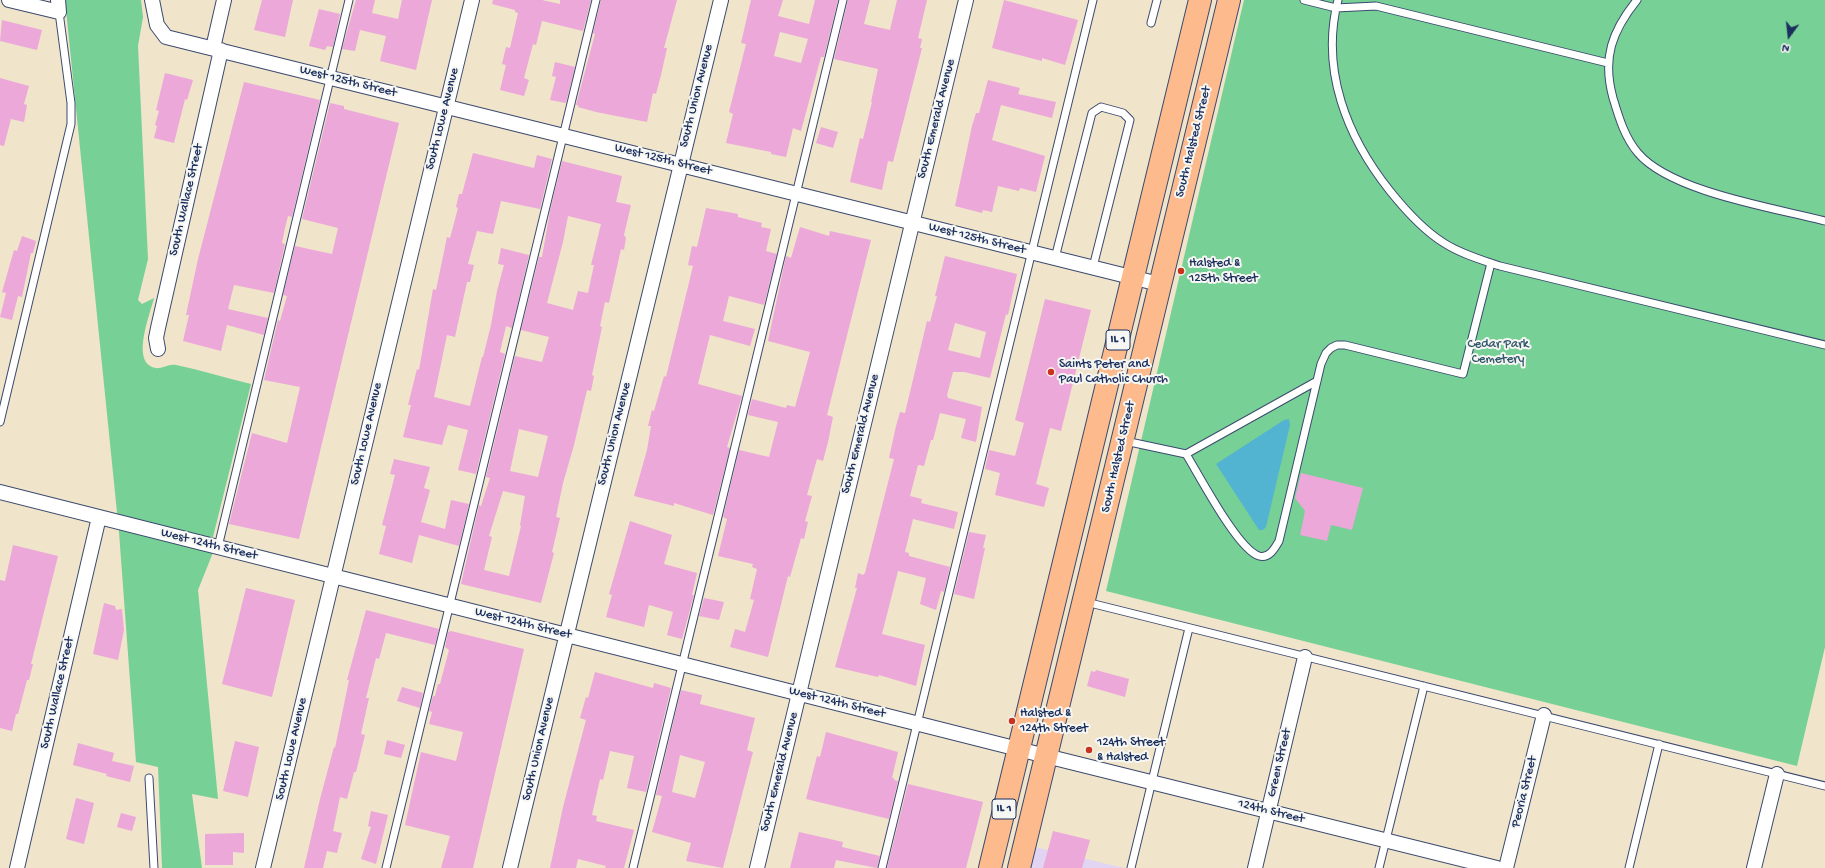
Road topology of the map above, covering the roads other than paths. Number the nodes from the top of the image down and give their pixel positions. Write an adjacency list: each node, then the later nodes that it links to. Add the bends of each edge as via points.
1 (9, 0): 17 (street)
2 (152, 0): 20 (street, West 125th Street, via 156,25 166,36)
3 (224, 0): 20 (street, South Wallace Street)
4 (349, 0): 22 (lane)
5 (472, 0): 23 (street, South Lowe Avenue)
6 (596, 0): 24 (lane)
7 (720, 0): 25 (street, South Union Avenue)
8 (843, 0): 26 (lane)
9 (966, 0): 28 (street, South Emerald Avenue)
10 (1093, 0): 29 (lane)
11 (1157, 0): 19 (lane)
12 (1200, 0): 33 (main road, South Halsted Street / IL 1)
13 (1229, 0): 34 (main road, South Halsted Street / IL 1)
14 (1304, 0): 18 (lane)
15 (1338, 0): 18 (lane)
16 (1637, 0): 21 (lane, via 1622,18)
17 (58, 6): 38 (lane, via 71,103 71,124)
18 (1336, 8): 21 (lane, via 1376,6); 31 (lane, via 1332,60 1336,88 1345,117 1360,150 1378,176 1420,225 1445,244)
19 (1151, 23)
20 (217, 49): 22 (street, West 125th Street); 36 (street, South Wallace Street, via 156,338)
21 (1608, 63): 27 (lane, via 1610,86 1624,132 1638,154 1656,170 1713,193)
22 (331, 78): 23 (street, West 125th Street); 43 (lane)
23 (446, 106): 24 (street, West 125th Street); 44 (street, South Lowe Avenue)
24 (563, 135): 25 (street, West 125th Street); 46 (lane)
25 (681, 165): 26 (street, West 125th Street); 48 (street, South Union Avenue)
26 (796, 193): 28 (street, West 125th Street); 50 (lane)
27 (1825, 221)
28 (912, 223): 29 (street, West 125th Street); 52 (street, South Emerald Avenue)
29 (1032, 252): 30 (street, West 125th Street); 54 (lane)
30 (1055, 258): 32 (street, West 125th Street); 32 (lane, via 1092,113 1101,107 1123,113 1130,120)
31 (1491, 263): 35 (lane); 37 (lane, via 1463,374 1337,345 1326,353)
32 (1093, 268): 33 (street, West 125th Street)
33 (1133, 278): 34 (street, West 125th Street); 56 (main road, South Halsted Street / IL 1)
34 (1160, 284): 39 (main road, South Halsted Street / IL 1)
35 (1825, 345)
36 (158, 349)
37 (1317, 381): 40 (lane); 40 (lane, via 1279,541 1274,550 1267,555 1252,553 1239,541)
38 (0, 422)
39 (1123, 440): 40 (lane); 45 (main road, South Halsted Street / IL 1)
40 (1186, 454)
41 (0, 492): 42 (street, West 124th Street)
42 (99, 517): 43 (street, West 124th Street); 64 (street, South Wallace Street)
43 (218, 547): 44 (street, West 124th Street)
44 (333, 576): 46 (street, West 124th Street); 66 (street, South Lowe Avenue)
45 (1084, 602): 47 (lane); 57 (main road, South Halsted Street / IL 1)
46 (450, 606): 48 (street, West 124th Street); 67 (lane)
47 (1189, 628): 49 (lane); 60 (lane)
48 (566, 635): 50 (street, West 124th Street); 68 (street, South Union Avenue)
49 (1306, 657): 51 (lane); 62 (street, Green Street)
50 (682, 664): 52 (street, West 124th Street); 69 (lane)
51 (1424, 686): 53 (lane); 63 (lane)
52 (799, 694): 54 (street, West 124th Street); 70 (street, South Emerald Avenue)
53 (1544, 715): 55 (lane); 78 (street, Peoria Street)
54 (917, 724): 56 (street, West 124th Street); 71 (lane)
55 (1659, 744): 58 (lane); 79 (lane)
56 (1018, 749): 57 (street, West 124th Street); 72 (main road, South Halsted Street / IL 1)
57 (1046, 756): 60 (street, 124th Street); 73 (main road, South Halsted Street / IL 1)
58 (1778, 774): 61 (lane); 80 (street)
59 (149, 778): 65 (lane)
60 (1152, 783): 62 (street, 124th Street); 74 (lane)
61 (1825, 786)
62 (1268, 811): 63 (street, 124th Street); 75 (street, Green Street)
63 (1386, 841): 76 (lane); 77 (street, 124th Street)
64 (16, 868)
65 (154, 868)
66 (263, 868)
67 (386, 868)
68 (510, 868)
69 (633, 868)
70 (757, 868)
71 (882, 868)
72 (990, 868)
73 (1019, 868)
74 (1131, 868)
75 (1255, 868)
76 (1379, 868)
77 (1497, 868)
78 (1506, 868)
79 (1629, 868)
80 (1754, 868)

